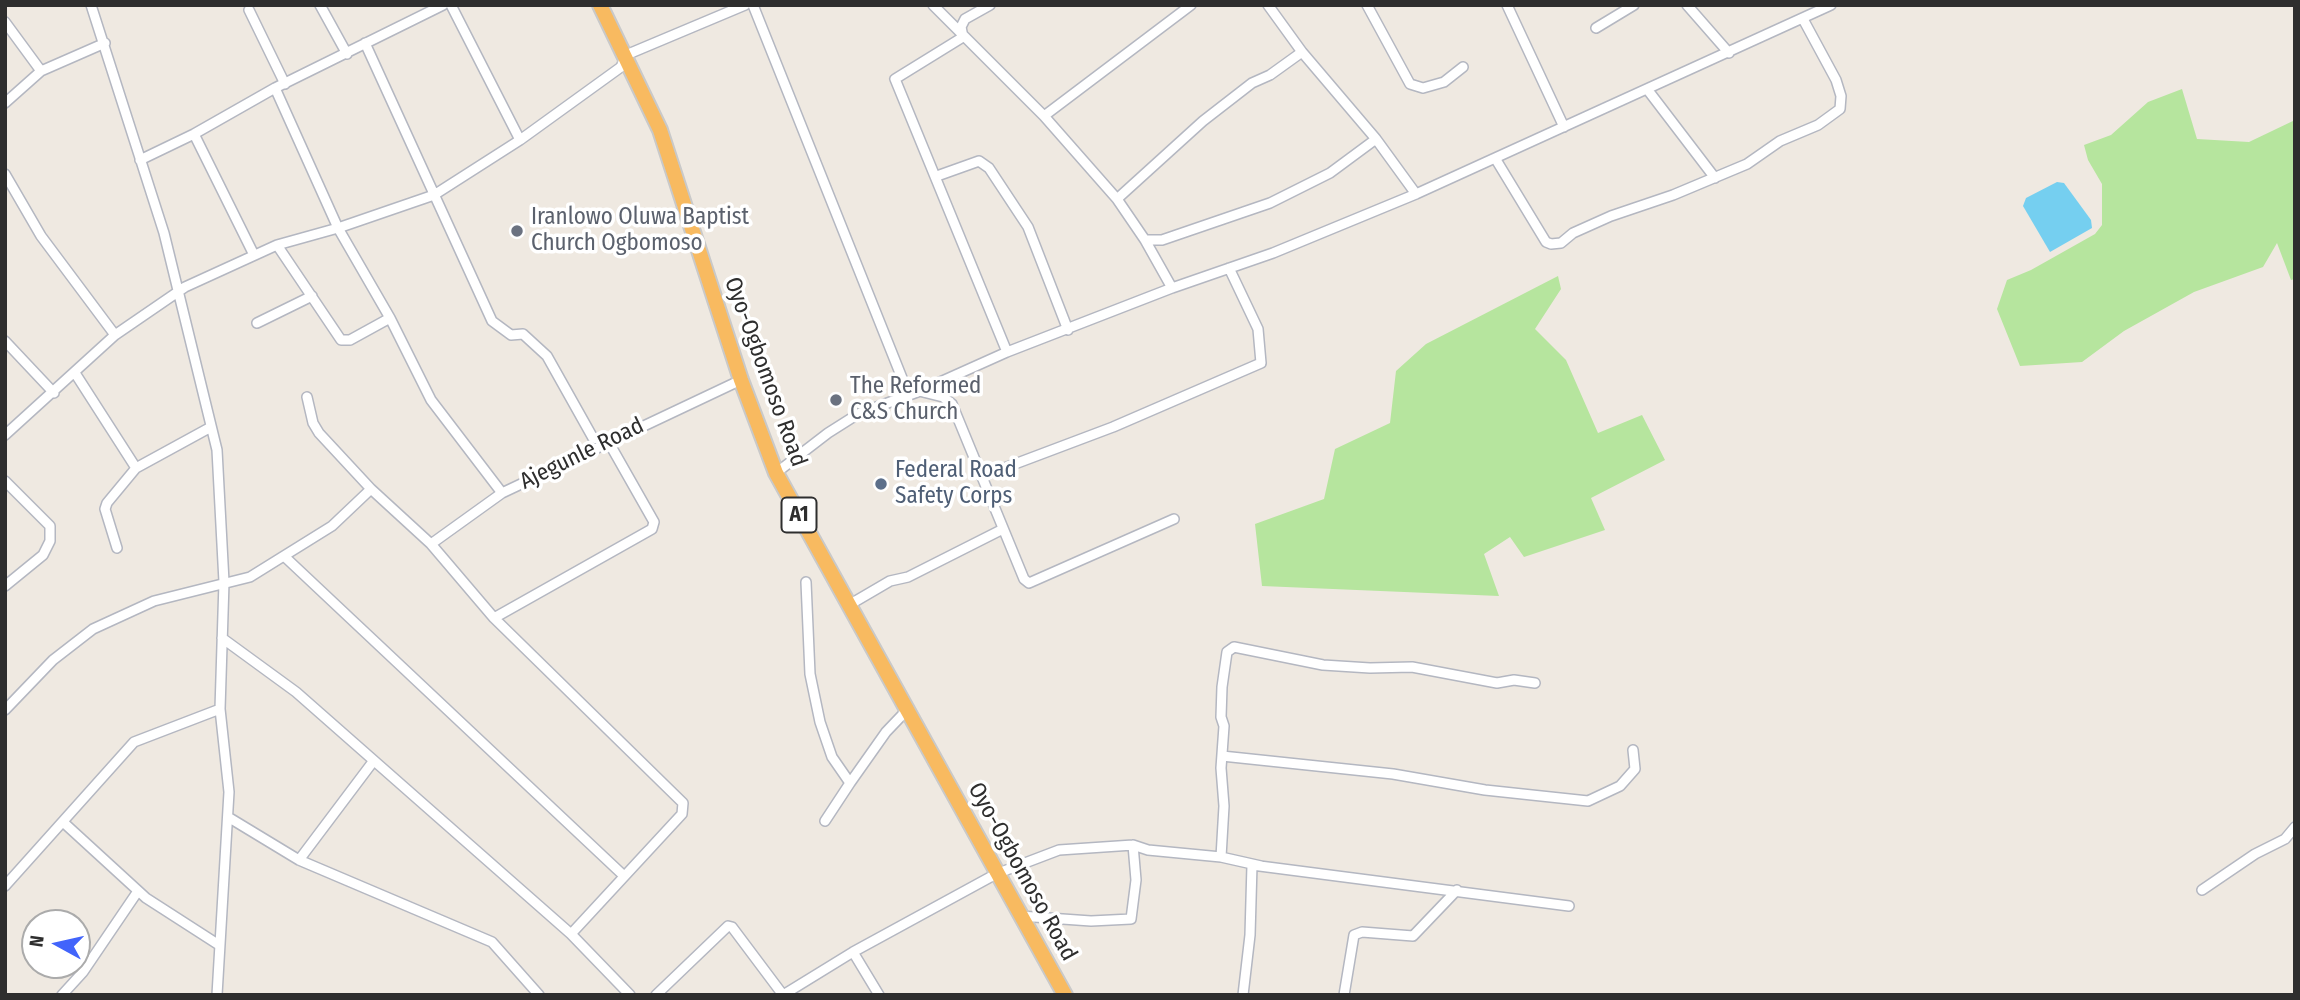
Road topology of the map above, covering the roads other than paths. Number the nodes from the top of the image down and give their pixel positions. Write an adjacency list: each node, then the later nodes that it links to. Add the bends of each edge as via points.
1 (91, 5): 22 (street)
2 (320, 5): 26 (street)
3 (443, 5): 23 (street)
4 (451, 5): 37 (street)
5 (600, 5): 27 (highway, Oyo-Ogbomoso Road / A1)
6 (745, 5): 27 (street)
7 (752, 5): 62 (street, via 904,383)
8 (933, 5): 21 (street)
9 (990, 5): 21 (street, via 965,19)
10 (1191, 5): 33 (street)
11 (1268, 5): 24 (street)
12 (1367, 5): 28 (street, via 1410,85 1423,88 1444,82)
13 (1507, 5): 34 (street)
14 (1634, 5): 20 (street)
15 (1687, 5): 25 (street)
16 (1831, 5): 18 (street)
17 (249, 10): 30 (street)
18 (1803, 19): 25 (street); 42 (street, via 1836,80 1840,109)
19 (5, 22): 29 (street)
20 (1596, 28)
21 (963, 37): 33 (street); 41 (street, via 895,79)
22 (105, 43): 29 (street); 39 (street)
23 (365, 43): 26 (street); 44 (street)
24 (1302, 52): 36 (street); 45 (street, via 1203,121)
25 (1729, 53): 31 (street)
26 (346, 54): 30 (street)
27 (626, 55): 37 (street, via 621,67); 61 (highway, Oyo-Ogbomoso Road / A1, via 660,130)
28 (1463, 67)
29 (41, 71): 32 (street)
30 (280, 86): 35 (street); 46 (street)
31 (1647, 89): 34 (street); 42 (street)
32 (5, 103)
33 (1044, 116): 45 (street)
34 (1564, 127): 38 (street)
35 (194, 134): 39 (street); 49 (street)
36 (1376, 139): 43 (street); 47 (street, via 1330,173 1270,203 1162,240)
37 (520, 140): 44 (street)
38 (1496, 158): 42 (street, via 1551,244 1611,216); 43 (street)
39 (140, 160): 52 (street, via 164,233)
40 (5, 174): 57 (street, via 41,236)
41 (937, 176): 56 (street, via 979,161 989,168 1028,227); 59 (street)
42 (1715, 178)
43 (1416, 194): 50 (street)
44 (434, 195): 46 (street); 67 (street, via 492,321 511,335 523,334 534,342 547,356 593,438)
45 (1117, 199): 47 (street)
46 (338, 228): 48 (street); 54 (street)
47 (1145, 240): 51 (street)
48 (277, 245): 49 (street); 53 (street)
49 (254, 256): 52 (street)
50 (1229, 268): 51 (street); 70 (street, via 1258,328 1261,363 1113,427)
51 (1172, 288): 56 (street)
52 (176, 292): 57 (street); 65 (street)
53 (312, 296): 54 (street, via 346,342); 55 (street)
54 (390, 318): 73 (street, via 438,412)
55 (257, 323)
56 (1068, 330): 59 (street)
57 (115, 335): 60 (street)
58 (5, 341): 63 (street)
59 (1007, 352): 62 (street)
60 (75, 373): 63 (street); 68 (street)
61 (741, 380): 67 (street, Ajegunle Road); 69 (highway, Oyo-Ogbomoso Road / A1)
62 (920, 391): 69 (street, via 858,415); 70 (street, via 952,404)
63 (54, 393): 66 (street)
64 (307, 397): 72 (street, via 319,433)
65 (211, 427): 68 (street); 79 (street, via 220,471)
66 (5, 435)
67 (608, 440): 73 (street, Ajegunle Road); 83 (street, via 651,516 652,529)
68 (136, 468): 77 (street, via 105,509)
69 (776, 473): 82 (highway, Oyo-Ogbomoso Road / A1)
70 (983, 476): 75 (street)
71 (5, 481): 81 (street, via 50,526 43,555)
72 (371, 489): 76 (street); 78 (street, via 332,526)
73 (502, 493): 76 (street, Ajegunle Road)
74 (1174, 519): 75 (street, via 1029,583)
75 (1003, 529): 82 (street)
76 (431, 544): 83 (street)
77 (117, 548)
78 (285, 558): 79 (street, via 250,577); 102 (street)
79 (224, 582): 84 (street); 87 (street, via 155,601 93,629 53,660)
80 (806, 582): 92 (street, via 810,674 820,722 832,757)
81 (5, 586)
82 (849, 605): 88 (highway, Oyo-Ogbomoso Road / A1)
83 (494, 618): 102 (street, via 683,803 682,814)
84 (222, 638): 86 (street); 91 (street, via 296,692)
85 (1535, 683): 90 (street, via 1497,683 1412,667 1324,665 1234,647 1227,652 1222,687)
86 (220, 709): 93 (street); 95 (street, via 134,742)
87 (5, 710)
88 (906, 710): 92 (street); 101 (highway, Oyo-Ogbomoso Road / A1)
89 (1633, 750): 90 (street, via 1636,769 1620,786 1588,801 1393,774)
90 (1222, 757): 98 (street)
91 (372, 763): 99 (street); 109 (street)
92 (850, 783): 94 (street)
93 (228, 817): 99 (street); 110 (street)
94 (825, 821)
95 (64, 822): 103 (street); 106 (street)
96 (2295, 827): 105 (street, via 2285,839)
97 (1133, 845): 98 (street); 101 (street, via 1059,850); 108 (street, via 1136,880 1131,919)
98 (1221, 857): 100 (street)
99 (299, 860): 114 (street, via 492,942)
100 (1261, 866): 104 (street); 120 (street, via 1252,865)
101 (996, 874): 108 (highway, Oyo-Ogbomoso Road / A1); 111 (street)
102 (624, 875): 109 (street)
103 (5, 886)
104 (1457, 890): 107 (street); 121 (street, via 1413,936 1354,935)
105 (2202, 890)
106 (138, 891): 110 (street); 112 (street)
107 (1569, 906)
108 (1020, 916): 119 (highway, Oyo-Ogbomoso Road / A1)
109 (571, 934): 115 (street)
110 (219, 944): 113 (street)
111 (853, 952): 117 (street); 118 (street)
112 (62, 995)
113 (217, 995)
114 (539, 995)
115 (629, 995)
116 (656, 995): 117 (street, via 728,926)
117 (783, 995)
118 (879, 995)
119 (1065, 995)
120 (1244, 995)
121 (1344, 995)

